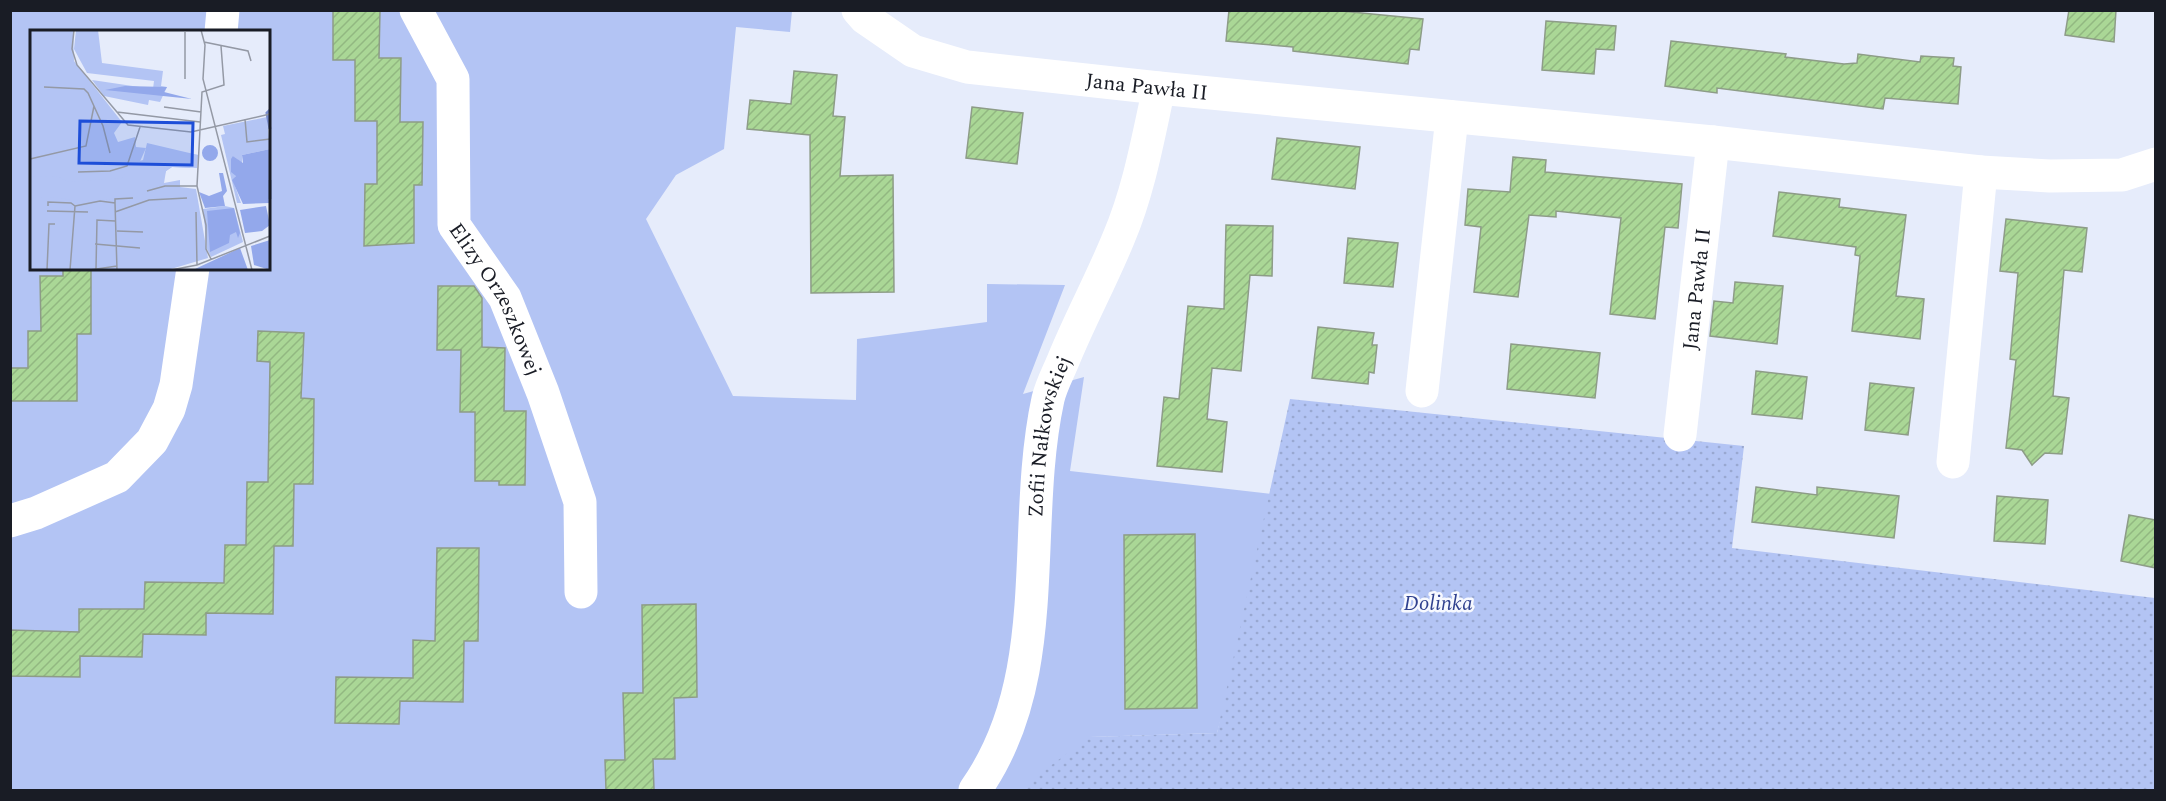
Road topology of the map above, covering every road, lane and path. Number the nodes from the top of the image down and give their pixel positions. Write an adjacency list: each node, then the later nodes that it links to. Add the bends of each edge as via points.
1 (223, 10): 4 (street)
2 (416, 10): 15 (street, Elizy Orzeszkowej, via 453,79 454,225 505,298 580,502)
3 (858, 10): 5 (street, Jana Pawła II, via 913,51 967,67)
4 (221, 30)
5 (1159, 88): 6 (street, Jana Pawła II); 16 (street, Zofii Nałkowskiej, via 1137,185 1119,237 1048,398 1026,657 1018,703)
6 (1452, 117): 7 (street, Jana Pawła II); 11 (street)
7 (1713, 142): 9 (street, Jana Pawła II); 12 (street, Jana Pawła II)
8 (2156, 164): 9 (street, Jana Pawła II, via 2122,175)
9 (1982, 172): 13 (street)
10 (193, 270): 14 (street, via 176,385 152,441 117,477)
11 (1422, 391)
12 (1680, 435)
13 (1953, 462)
14 (10, 521)
15 (581, 592)
16 (975, 790)

